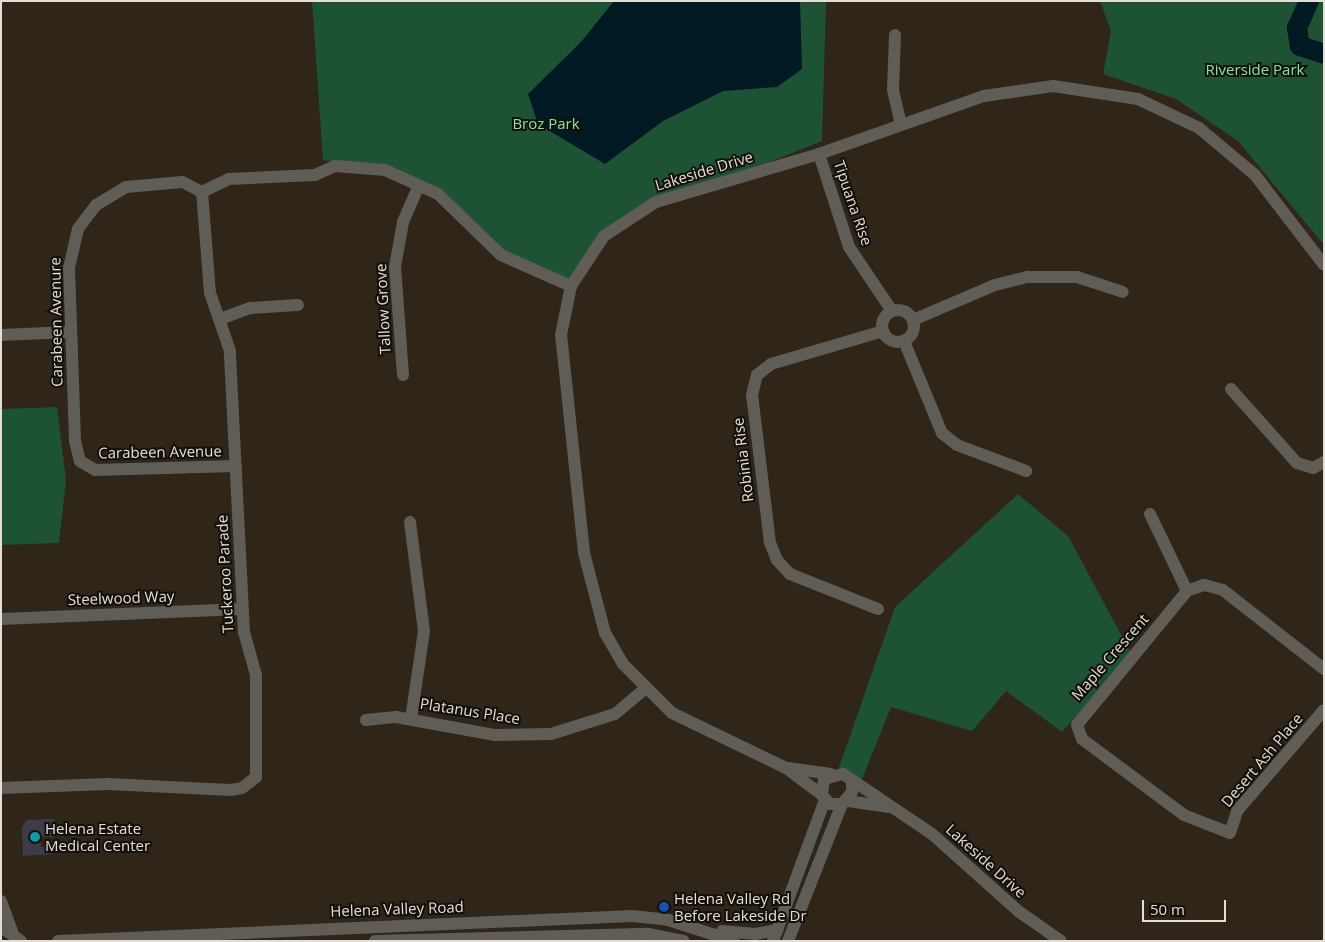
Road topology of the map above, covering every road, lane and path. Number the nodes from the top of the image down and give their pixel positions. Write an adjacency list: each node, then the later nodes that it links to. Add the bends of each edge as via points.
1 (895, 35): 2 (street, via 893,90)
2 (901, 124): 3 (street, Lakeside Drive); 6 (street, Lakeside Drive, via 1019,89 1086,87 1138,98 1170,110 1222,144 1255,175)
3 (819, 154): 7 (street, Lakeside Drive, via 656,202 604,236); 10 (street, Tipuana Rise, via 849,247)
4 (419, 185): 5 (street, via 385,170 335,166 315,175 229,179); 7 (street, via 450,204 502,256); 17 (street, Tallow Grove, via 403,222 395,267)
5 (202, 192): 11 (street, Tuckeroo Parade, via 208,277); 14 (street, Carabeen Avenure, via 182,182 144,183 111,194 84,216 69,256)
6 (1324, 265)
7 (571, 286): 30 (street, Lakeside Drive, via 561,334 562,365 584,553 605,633 623,664)
8 (1123, 292): 12 (street, via 1077,277 1028,277 996,285)
9 (298, 305): 11 (street, via 251,308)
10 (892, 310): 12 (street, via 904,311); 13 (street, via 883,319)
11 (220, 319): 21 (street, Tuckeroo Parade, via 230,351)
12 (913, 320): 16 (street, via 913,332)
13 (883, 331): 16 (street, via 891,341); 27 (street, Robinia Rise, via 771,364 757,376 752,395 770,543 777,560 790,574)
14 (71, 332): 15 (street); 19 (street, Carabeen Avenure)
15 (1, 335)
16 (904, 341): 22 (street, via 942,434 957,445)
17 (403, 375)
18 (1231, 389): 20 (street, via 1297,463 1312,468)
19 (75, 441): 21 (street, Carabeen Avenue, via 80,461 95,470)
20 (1324, 462)
21 (236, 466): 26 (street, Tuckeroo Parade)
22 (1026, 471)
23 (1150, 514): 25 (street)
24 (410, 522): 32 (street, via 424,630)
25 (1187, 592): 29 (street, via 1204,585 1223,590); 41 (street, Maple Crescent, via 1080,716 1078,732 1184,815)
26 (242, 609): 28 (street, Steelwood Way); 37 (street, Tuckeroo Parade, via 256,675 258,768 251,783 231,790 108,784)
27 (878, 609)
28 (1, 619)
29 (1324, 669)
30 (645, 689): 32 (street, Platanus Place, via 615,714 551,734 495,735); 34 (street, Lakeside Drive, via 697,729)
31 (1324, 710): 41 (street, Desert Ash Place, via 1237,811)
32 (412, 718): 33 (street, Platanus Place)
33 (366, 720)
34 (786, 768): 35 (street, Lakeside Drive); 38 (street, Lakeside Drive)
35 (831, 774): 36 (street, Lakeside Drive, via 843,774); 38 (street, via 821,786)
36 (852, 783): 39 (street); 40 (street, Lakeside Drive)
37 (1, 788)
38 (823, 797): 39 (street, Lakeside Drive); 47 (street)
39 (845, 802): 40 (street, Lakeside Drive); 55 (street)
40 (888, 808): 56 (street, Lakeside Drive, via 932,834 1018,911)
41 (1230, 833)
42 (1, 902): 45 (street)
43 (529, 921): 44 (street, Helena Valley Road, via 632,916); 48 (street); 50 (street, Helena Valley Road)
44 (700, 928): 47 (street); 54 (street, Helena Valley Road)
45 (7, 930): 49 (street)
46 (604, 935): 48 (street, Helena Valley Road); 52 (street); 53 (street, Helena Valley Road, via 648,934)
47 (775, 935)
48 (530, 939): 51 (street, Helena Valley Road)
49 (21, 941)
50 (58, 941)
51 (375, 941)
52 (588, 941)
53 (683, 941)
54 (734, 941)
55 (788, 941)
56 (1061, 941)

